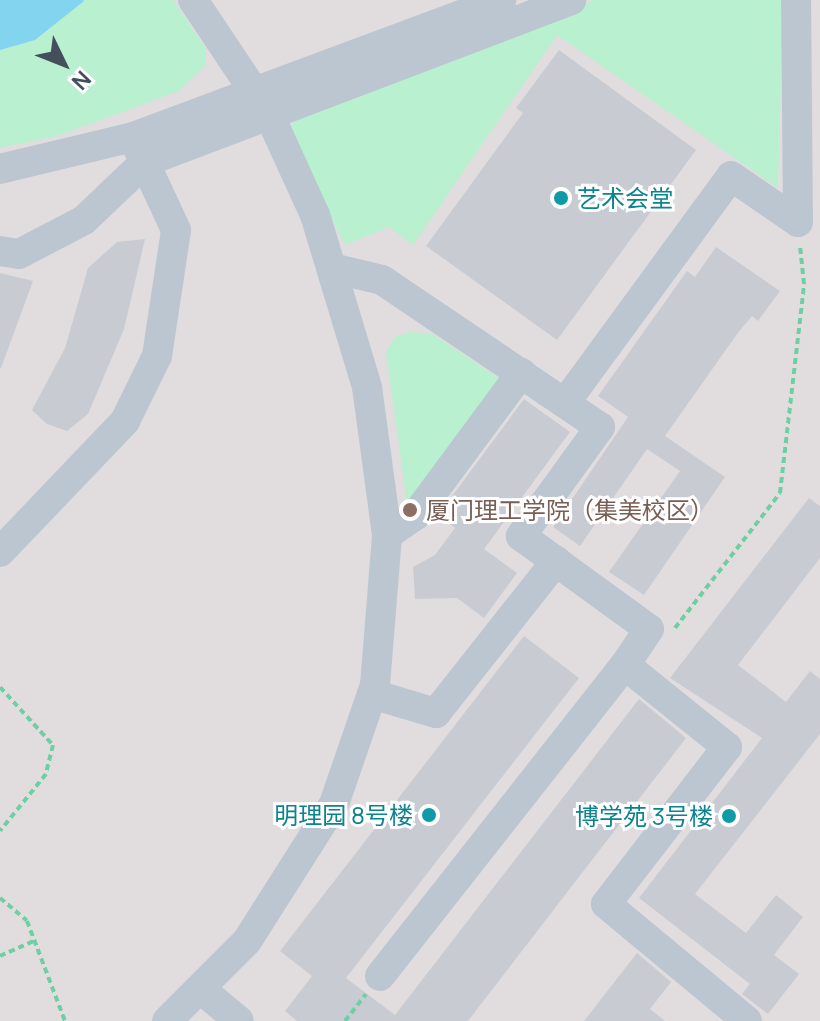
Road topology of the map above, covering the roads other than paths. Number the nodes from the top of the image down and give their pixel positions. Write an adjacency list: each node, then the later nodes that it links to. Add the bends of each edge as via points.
1 (193, 0): 5 (street)
2 (501, 0): 5 (street)
3 (571, 0): 5 (street)
4 (796, 0): 11 (street, via 798,222 731,176)
5 (262, 101): 6 (street); 9 (street)
6 (139, 150): 7 (street); 8 (street, via 84,220 19,254); 13 (street, via 176,230 157,356 125,421)
7 (0, 169)
8 (0, 251)
9 (332, 268): 10 (street, via 382,280); 12 (street, via 367,387)
10 (521, 373): 11 (street); 12 (street, via 416,515)
11 (565, 403): 14 (street, via 600,427 521,536)
12 (387, 535): 16 (street)
13 (0, 552)
14 (556, 561): 15 (street, via 649,629); 16 (street, via 436,713)
15 (625, 665): 17 (street); 21 (street, via 727,747 606,904)
16 (372, 694): 18 (street, via 355,755 307,856)
17 (380, 976)
18 (202, 990): 19 (street); 20 (street)
19 (167, 1021)
20 (239, 1021)
21 (747, 1021)

